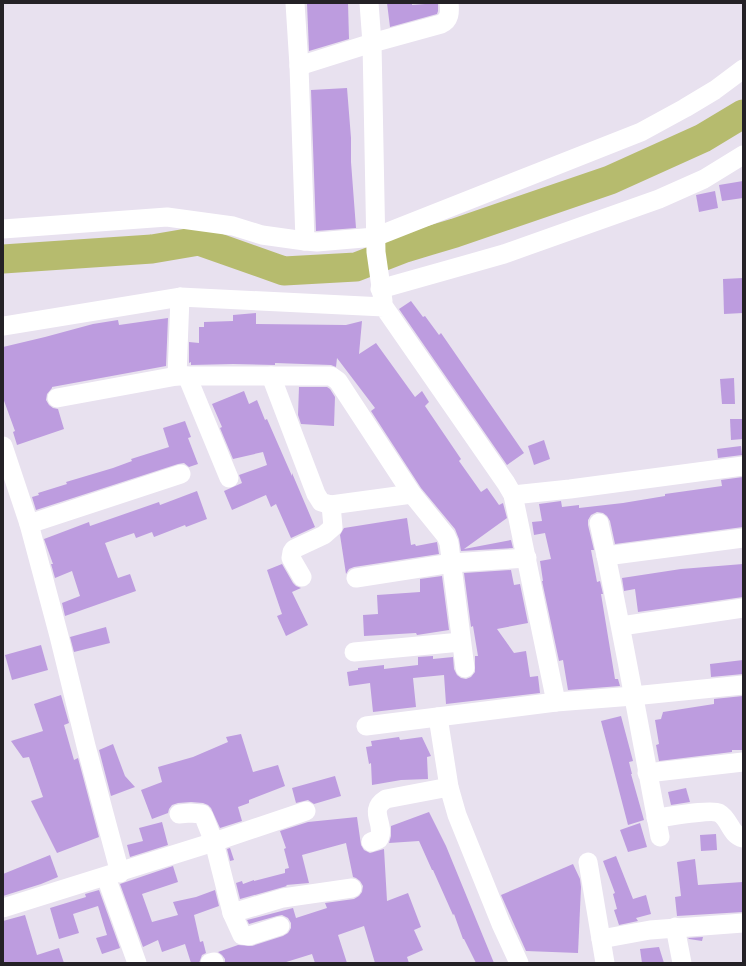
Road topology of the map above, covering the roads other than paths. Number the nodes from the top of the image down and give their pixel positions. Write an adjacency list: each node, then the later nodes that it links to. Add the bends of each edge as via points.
1 (295, 3): 5 (street)
2 (369, 3): 4 (street)
3 (449, 3): 4 (street, via 449,18 445,23)
4 (372, 43): 5 (street); 10 (street)
5 (299, 66): 9 (street)
6 (743, 69): 10 (street, via 703,97 641,132)
7 (743, 155): 11 (street, via 704,179 652,202 504,254)
8 (3, 229): 9 (street, via 166,217 233,226 262,235)
9 (305, 241): 10 (street)
10 (376, 245): 11 (street)
11 (381, 290): 12 (street); 22 (street)
12 (180, 297): 13 (street); 14 (street)
13 (3, 326)
14 (182, 376): 15 (street); 16 (street); 20 (street)
15 (271, 376): 21 (street, via 320,375 338,380); 23 (street, via 316,494 321,502)
16 (57, 398)
17 (3, 446): 25 (street)
18 (743, 466): 22 (street)
19 (181, 474): 25 (street)
20 (229, 478)
21 (412, 494): 23 (street); 29 (street, via 446,536)
22 (513, 494): 28 (street)
23 (331, 505): 30 (street, via 333,527 324,535 294,549 291,554)
24 (599, 523): 27 (street)
25 (29, 524): 53 (street, via 88,753)
26 (743, 538): 27 (street)
27 (606, 556): 33 (street)
28 (527, 558): 29 (street); 39 (street)
29 (452, 563): 31 (street); 34 (street)
30 (302, 577)
31 (356, 578)
32 (743, 608): 33 (street)
33 (621, 626): 38 (street)
34 (462, 642): 35 (street); 36 (street)
35 (354, 652)
36 (465, 668)
37 (743, 685): 38 (street)
38 (633, 696): 39 (street); 43 (street)
39 (556, 702): 40 (street)
40 (438, 716): 41 (street); 44 (street)
41 (366, 726)
42 (743, 762): 43 (street)
43 (647, 772): 47 (street)
44 (449, 787): 51 (street, via 386,799 379,803 376,809 381,832 378,839); 62 (street, via 460,822)
45 (306, 811): 50 (street)
46 (179, 814): 50 (street, via 202,814)
47 (656, 818): 48 (street); 49 (street, via 719,814 736,835)
48 (660, 837)
49 (743, 838)
50 (214, 842): 53 (street); 56 (street)
51 (371, 842)
52 (588, 862): 60 (street)
53 (113, 875): 55 (street); 61 (street)
54 (352, 888): 56 (street, via 283,898)
55 (3, 908)
56 (232, 913): 58 (street, via 240,933 245,936)
57 (743, 924): 59 (street)
58 (280, 926)
59 (675, 927): 60 (street); 64 (street)
60 (601, 939): 63 (street)
61 (137, 963)
62 (519, 963)
63 (605, 963)
64 (682, 963)

